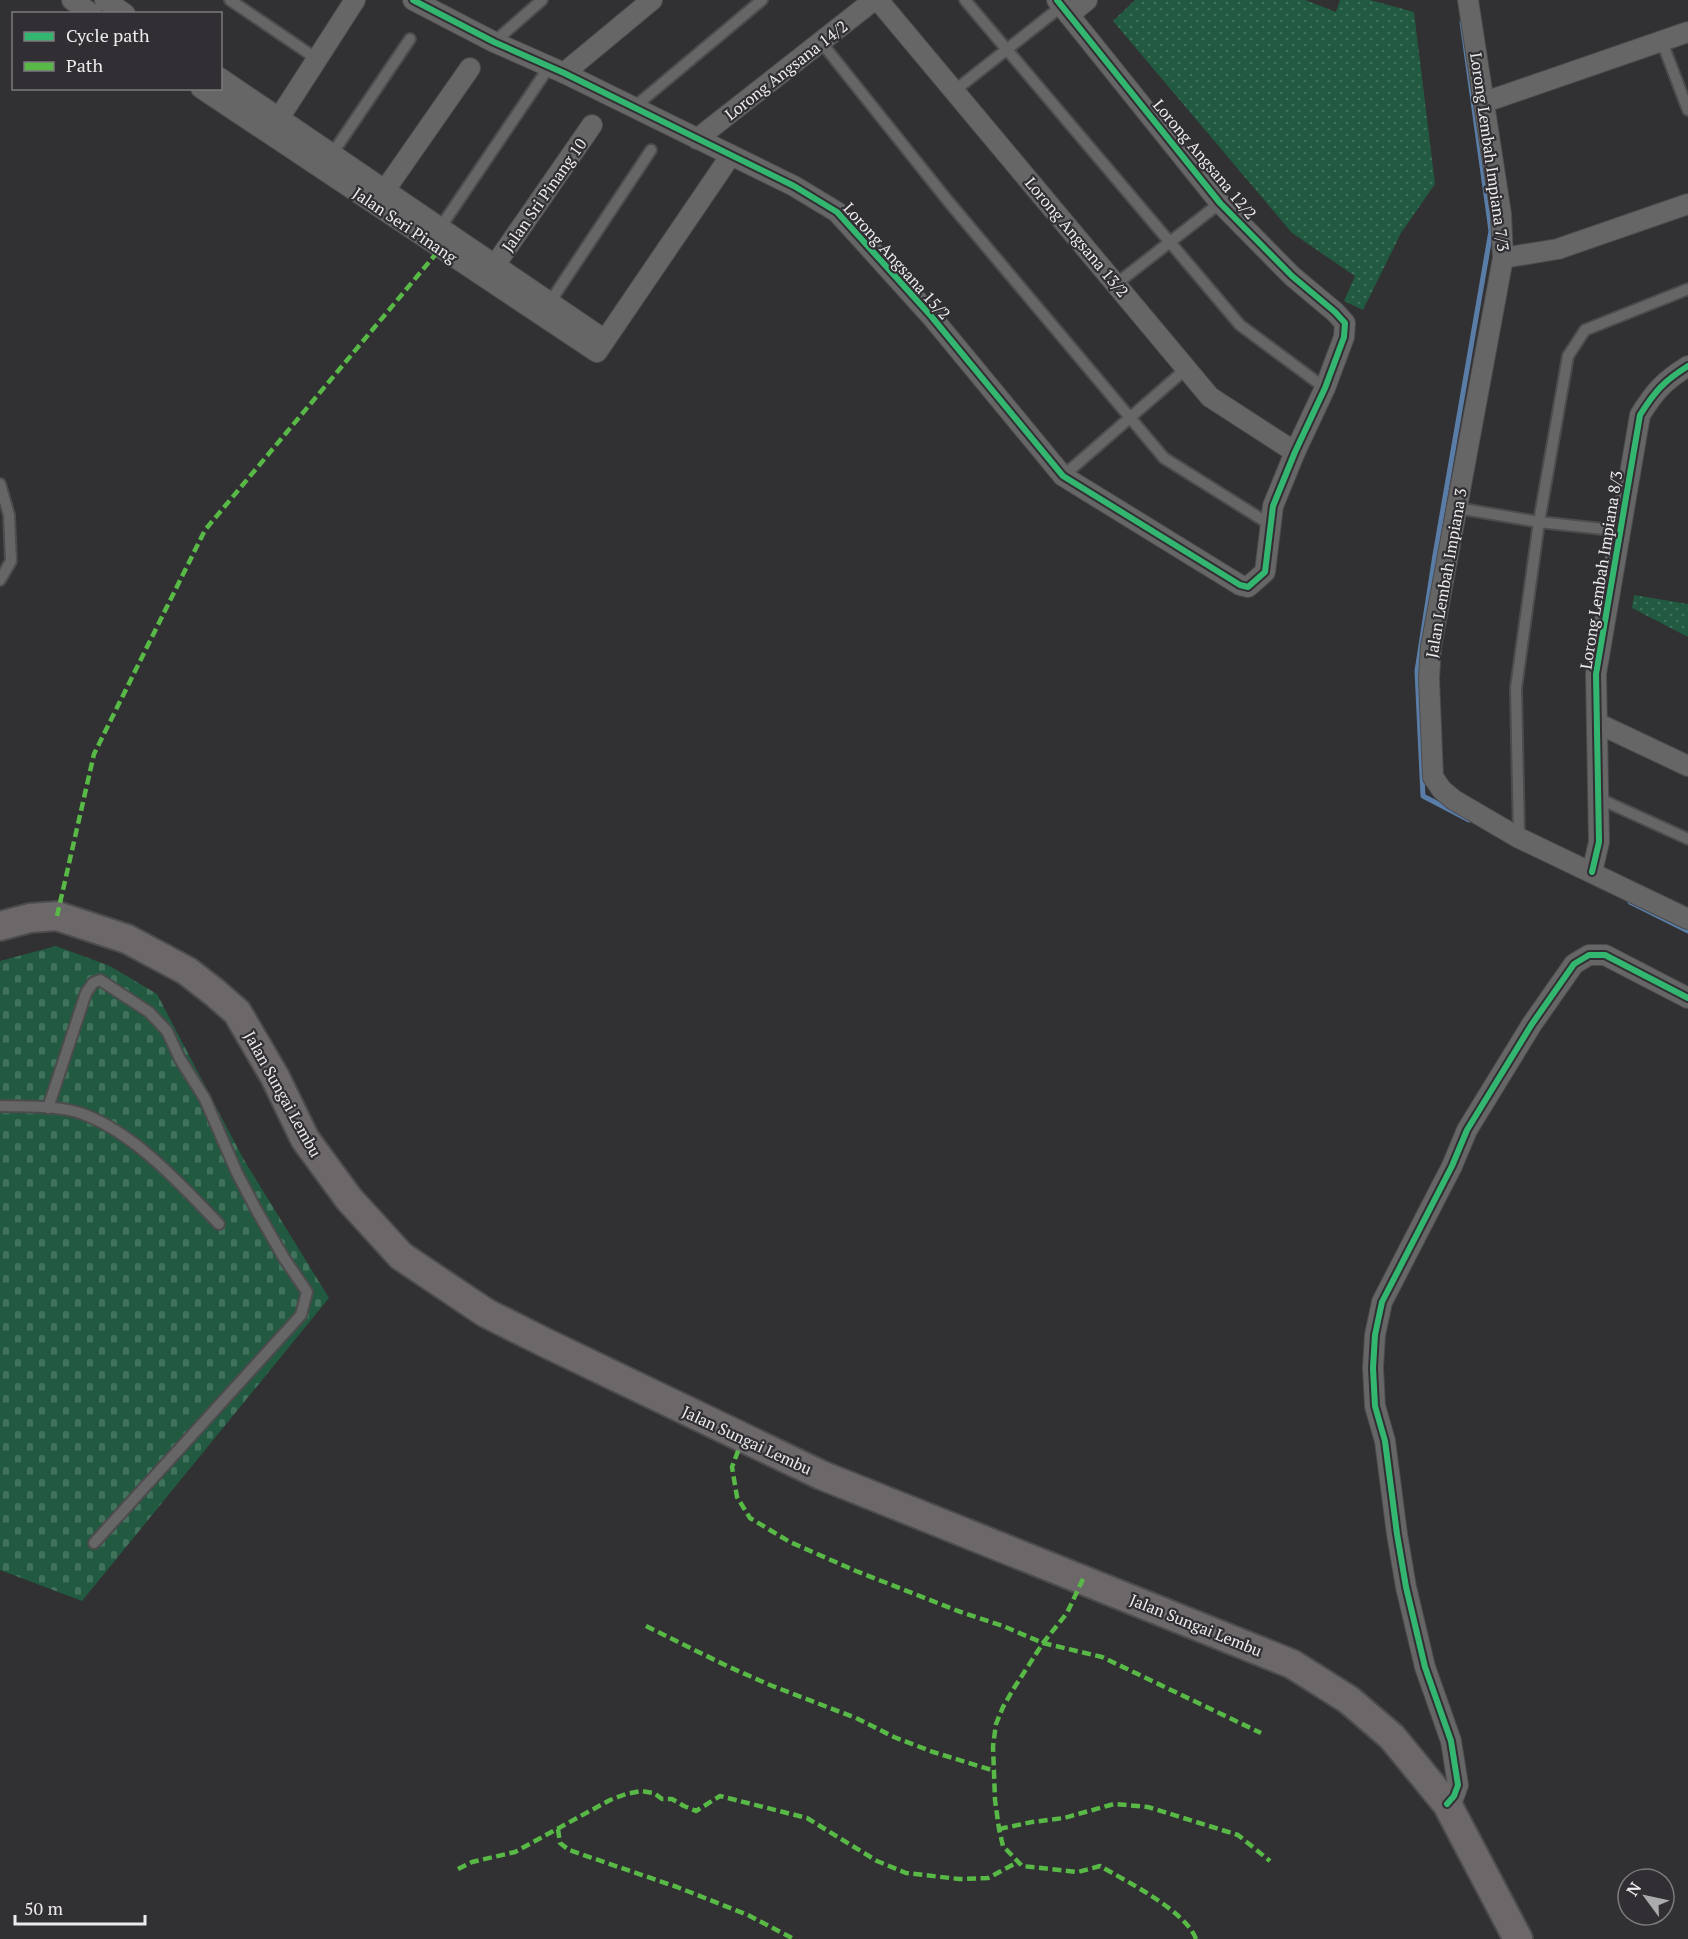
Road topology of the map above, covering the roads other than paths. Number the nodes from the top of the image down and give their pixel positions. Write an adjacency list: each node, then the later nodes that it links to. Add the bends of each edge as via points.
1 (72, 0): 14 (street)
2 (105, 0): 15 (street)
3 (230, 0): 22 (lane)
4 (355, 0): 22 (street)
5 (542, 0): 18 (lane)
6 (652, 0): 24 (street)
7 (762, 0): 29 (lane)
8 (876, 0): 19 (street, Lorong Angsana 14/2); 27 (street, Lorong Angsana 13/2)
9 (965, 0): 21 (lane)
10 (1087, 0): 13 (street)
11 (1468, 0): 28 (street, Lorong Lembah Impiana 7/3)
12 (426, 2): 18 (street, Lorong Angsana 15/2)
13 (1063, 7): 21 (lane); 38 (street, Lorong Angsana 12/2)
14 (89, 12)
15 (122, 12)
16 (1688, 32): 20 (street)
17 (410, 39): 35 (lane)
18 (494, 42): 24 (street, Lorong Angsana 15/2)
19 (821, 42): 33 (street, Lorong Angsana 14/2); 51 (lane, via 948,201)
20 (1662, 42): 28 (street); 30 (lane)
21 (1006, 50): 27 (lane); 41 (lane)
22 (317, 59): 32 (street)
23 (470, 68): 37 (street)
24 (556, 70): 29 (street, Lorong Angsana 15/2); 40 (lane)
25 (222, 80): 32 (street, Jalan Seri Pinang)
26 (205, 90): 32 (street, Jalan Seri Pinang)
27 (954, 91): 44 (street, Lorong Angsana 13/2)
28 (1485, 102): 42 (street, Lorong Lembah Impiana 7/3, via 1501,214)
29 (633, 108): 33 (street, Lorong Angsana 15/2)
30 (1688, 110)
31 (592, 125): 43 (street, Jalan Sri Pinang 10)
32 (273, 126): 35 (street, Jalan Seri Pinang); 47 (street, Jalan Seri Pinang, via 597,352)
33 (697, 139): 36 (street, Lorong Angsana 15/2)
34 (651, 150): 46 (lane)
35 (332, 154): 37 (street, Jalan Seri Pinang)
36 (731, 155): 47 (street); 53 (street, Lorong Angsana 15/2, via 837,212 931,316)
37 (385, 190): 40 (street, Jalan Seri Pinang)
38 (1220, 202): 41 (lane); 50 (street, Lorong Angsana 12/2, via 1292,276 1345,322 1344,337)
39 (1688, 204): 42 (street, Lorong Lembah Impiana 7/3, via 1558,249)
40 (440, 228): 43 (street, Jalan Seri Pinang)
41 (1170, 243): 44 (lane); 50 (lane, via 1240,325)
42 (1503, 258): 55 (street, Jalan Lembah Impiana 3)
43 (495, 265): 46 (street, Jalan Seri Pinang)
44 (1116, 284): 49 (street, Lorong Angsana 13/2)
45 (1688, 289): 56 (lane, via 1585,330 1568,356)
46 (550, 302): 47 (street, Jalan Seri Pinang)
47 (605, 340)
48 (1688, 366): 58 (street, Lorong Lembah Impiana 8/3, via 1656,390 1640,415)
49 (1186, 368): 51 (lane); 52 (street, Lorong Angsana 13/2, via 1210,397)
50 (1325, 388): 52 (street)
51 (1131, 417): 53 (lane); 57 (lane, via 1164,458)
52 (1295, 452): 57 (street, via 1273,507)
53 (1063, 476): 57 (street, Lorong Angsana 15/2, via 1248,587 1265,572)
54 (0, 484): 59 (lane, via 9,515 11,561)
55 (1457, 508): 56 (lane); 63 (street, Jalan Lembah Impiana 3, via 1431,647 1433,777 1454,800)
56 (1539, 522): 58 (lane); 63 (lane, via 1516,688)
57 (1271, 525)
58 (1621, 531): 60 (street, Lorong Lembah Impiana 8/3, via 1596,674)
59 (0, 580)
60 (1597, 723): 61 (street); 62 (street, Lorong Lembah Impiana 8/3)
61 (1688, 766)
62 (1599, 799): 64 (lane); 65 (street, Lorong Lembah Impiana 8/3, via 1599,842)
63 (1519, 838): 65 (street, Jalan Lembah Impiana 3)
64 (1688, 839)
65 (1592, 872): 66 (street, Jalan Lembah Impiana 3)
66 (1688, 919)
67 (0, 926): 73 (main road, Jalan Sungai Lembu, via 57,916 127,939 187,971 214,992 237,1012 305,1139 349,1199 401,1256 486,1313 821,1475 1292,1664 1348,1700 1392,1737)
68 (1688, 998): 73 (street, via 1605,955 1588,955 1574,964 1467,1130 1382,1302 1373,1368 1376,1406 1385,1441 1406,1587 1425,1667 1451,1741 1458,1785)
69 (0, 1106): 70 (lane)
70 (48, 1108): 71 (lane, via 81,1114 109,1126 151,1158); 72 (lane, via 86,993 100,980 149,1012 167,1031 206,1099 237,1173 307,1292 301,1316)
71 (219, 1224)
72 (94, 1543)
73 (1447, 1804): 74 (main road, Jalan Sungai Lembu)
74 (1518, 1939)

